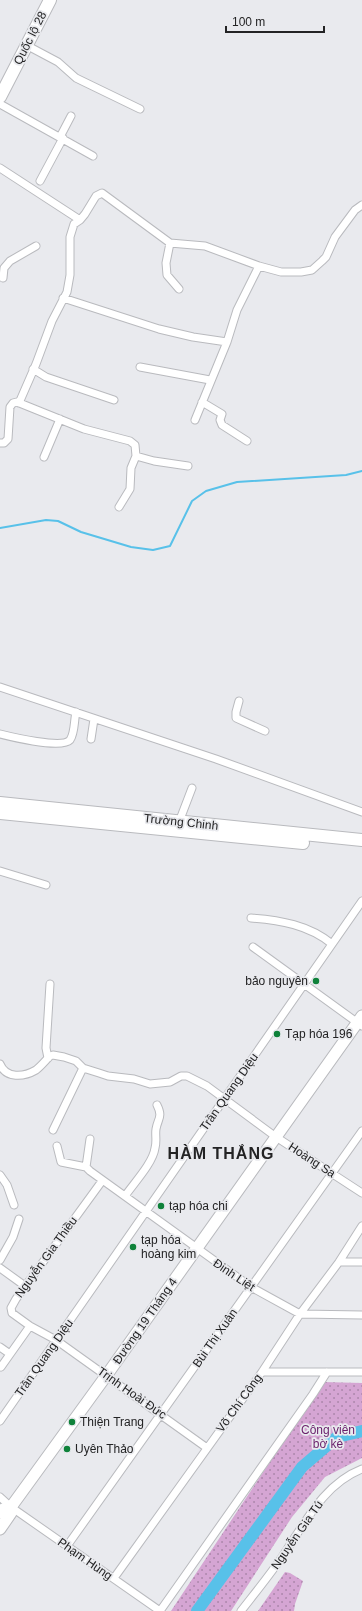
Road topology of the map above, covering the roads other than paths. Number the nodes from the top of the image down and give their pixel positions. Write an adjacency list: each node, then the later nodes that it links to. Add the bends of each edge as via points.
1 (50, 0): 2 (highway, Quốc lộ 28)
2 (26, 45): 3 (highway, Quốc lộ 28); 5 (street, via 58,62 76,78)
3 (0, 97)
4 (0, 104): 7 (street)
5 (140, 109)
6 (71, 116): 7 (street)
7 (61, 137): 8 (street); 10 (street)
8 (93, 156)
9 (0, 168): 12 (street)
10 (40, 181)
11 (362, 205): 15 (street, via 355,210 335,237 325,259 312,270 281,272)
12 (80, 220): 13 (street, via 96,196 102,193); 18 (street, via 74,224 70,237 69,286)
13 (170, 243): 15 (street, via 205,246); 17 (street, via 166,263 167,275)
14 (36, 246): 16 (street, via 10,260 4,268)
15 (259, 266): 19 (street, via 236,310)
16 (3, 278)
17 (179, 289)
18 (63, 298): 19 (street, via 159,329); 21 (street)
19 (227, 342): 22 (street)
20 (140, 367): 22 (street)
21 (33, 369): 23 (street, via 46,377); 24 (street)
22 (210, 380): 25 (street)
23 (114, 400)
24 (19, 402): 26 (street); 29 (street, via 11,404 8,439)
25 (202, 402): 27 (street); 28 (street, via 222,414 222,425)
26 (60, 419): 30 (street, via 84,429 130,441 135,445); 31 (street)
27 (195, 420)
28 (247, 441)
29 (0, 443)
30 (136, 456): 32 (street); 33 (street, via 131,468 130,490)
31 (44, 457)
32 (188, 466)
33 (119, 507)
34 (0, 687): 36 (street)
35 (239, 702): 38 (street, via 236,718)
36 (76, 712): 37 (street); 39 (street, via 72,736 63,743)
37 (94, 719): 40 (street); 43 (street)
38 (265, 731)
39 (0, 734)
40 (91, 739)
41 (192, 788): 45 (street)
42 (0, 803): 45 (highway, Trường Chinh)
43 (362, 812)
44 (0, 813): 47 (highway, Trường Chinh)
45 (179, 822): 46 (highway, Trường Chinh)
46 (362, 840)
47 (362, 848)
48 (0, 871): 49 (street)
49 (46, 885)
50 (362, 901): 52 (street, Trần Quang Diệu)
51 (251, 918): 52 (street, via 303,927)
52 (332, 944): 54 (street, Trần Quang Diệu)
53 (254, 947): 54 (street)
54 (305, 983): 56 (street); 60 (street, Trần Quang Diệu)
55 (50, 984): 57 (street, via 46,1048)
56 (360, 1021): 64 (main road, Đường 19 Tháng 4)
57 (48, 1058): 58 (street, via 27,1074 11,1075 5,1072); 59 (street, via 53,1055 64,1057 76,1061)
58 (0, 1064)
59 (83, 1068): 60 (street, Hoàng Sa, via 150,1084 170,1082 185,1075); 62 (street)
60 (225, 1098): 64 (street, Hoàng Sa); 74 (street, Trần Quang Diệu)
61 (157, 1105): 72 (street, via 160,1121 156,1129 155,1149 151,1159)
62 (54, 1130)
63 (362, 1131): 68 (street, Bùi Thị Xuân)
64 (276, 1137): 68 (street, Hoàng Sa); 77 (main road, Đường 19 Tháng 4)
65 (90, 1139): 67 (street)
66 (57, 1146): 67 (street, via 61,1162)
67 (86, 1167): 70 (street, Đinh Liệt)
68 (332, 1172): 71 (street, Hoàng Sa); 83 (street, Bùi Thị Xuân)
69 (0, 1175): 73 (street, via 7,1185)
70 (102, 1181): 72 (street, Đinh Liệt); 82 (street, Nguyễn Gia Thiều)
71 (362, 1193)
72 (125, 1196): 74 (street, Đinh Liệt)
73 (14, 1205)
74 (146, 1211): 77 (street, Đinh Liệt); 87 (street, Trần Quang Diệu)
75 (18, 1219): 78 (street, via 13,1237)
76 (362, 1226): 79 (street, Võ Chí Công)
77 (197, 1248): 83 (street, Đinh Liệt); 94 (main road, Đường 19 Tháng 4)
78 (0, 1260)
79 (338, 1262): 80 (street); 84 (street, Võ Chí Công)
80 (362, 1262)
81 (0, 1268): 82 (street)
82 (24, 1286): 86 (street, Nguyễn Gia Thiều, via 11,1308 12,1313)
83 (251, 1287): 84 (street, Đinh Liệt); 95 (street, Bùi Thị Xuân)
84 (300, 1314): 85 (street, Đinh Liệt); 91 (street, Võ Chí Công)
85 (362, 1315)
86 (30, 1326): 87 (street, Nguyễn Gia Thiều); 89 (street)
87 (56, 1340): 94 (street, Trịnh Hoài Đức); 96 (street, Trần Quang Diệu)
88 (0, 1347): 89 (street)
89 (10, 1354): 90 (street)
90 (1, 1367)
91 (262, 1372): 92 (street); 97 (street, Võ Chí Công)
92 (326, 1372): 93 (street); 105 (street)
93 (362, 1372)
94 (106, 1376): 95 (street, Trịnh Hoài Đức); 100 (main road, Đường 19 Tháng 4)
95 (161, 1414): 97 (street, Trịnh Hoài Đức); 103 (street, Bùi Thị Xuân)
96 (0, 1421)
97 (207, 1448): 104 (street, Võ Chí Công)
98 (362, 1469): 106 (street, Nguyễn Gia Tú, via 349,1474 329,1490)
99 (0, 1497): 100 (street, Phạm Hùng)
100 (11, 1506): 101 (main road, Đường 19 Tháng 4); 102 (main road, Đường 19 Tháng 4, via 11,1513); 103 (street, Phạm Hùng)
101 (0, 1513)
102 (0, 1529)
103 (67, 1546): 104 (street, Phạm Hùng)
104 (114, 1578): 105 (street, Phạm Hùng)
105 (160, 1611)
106 (241, 1611)

